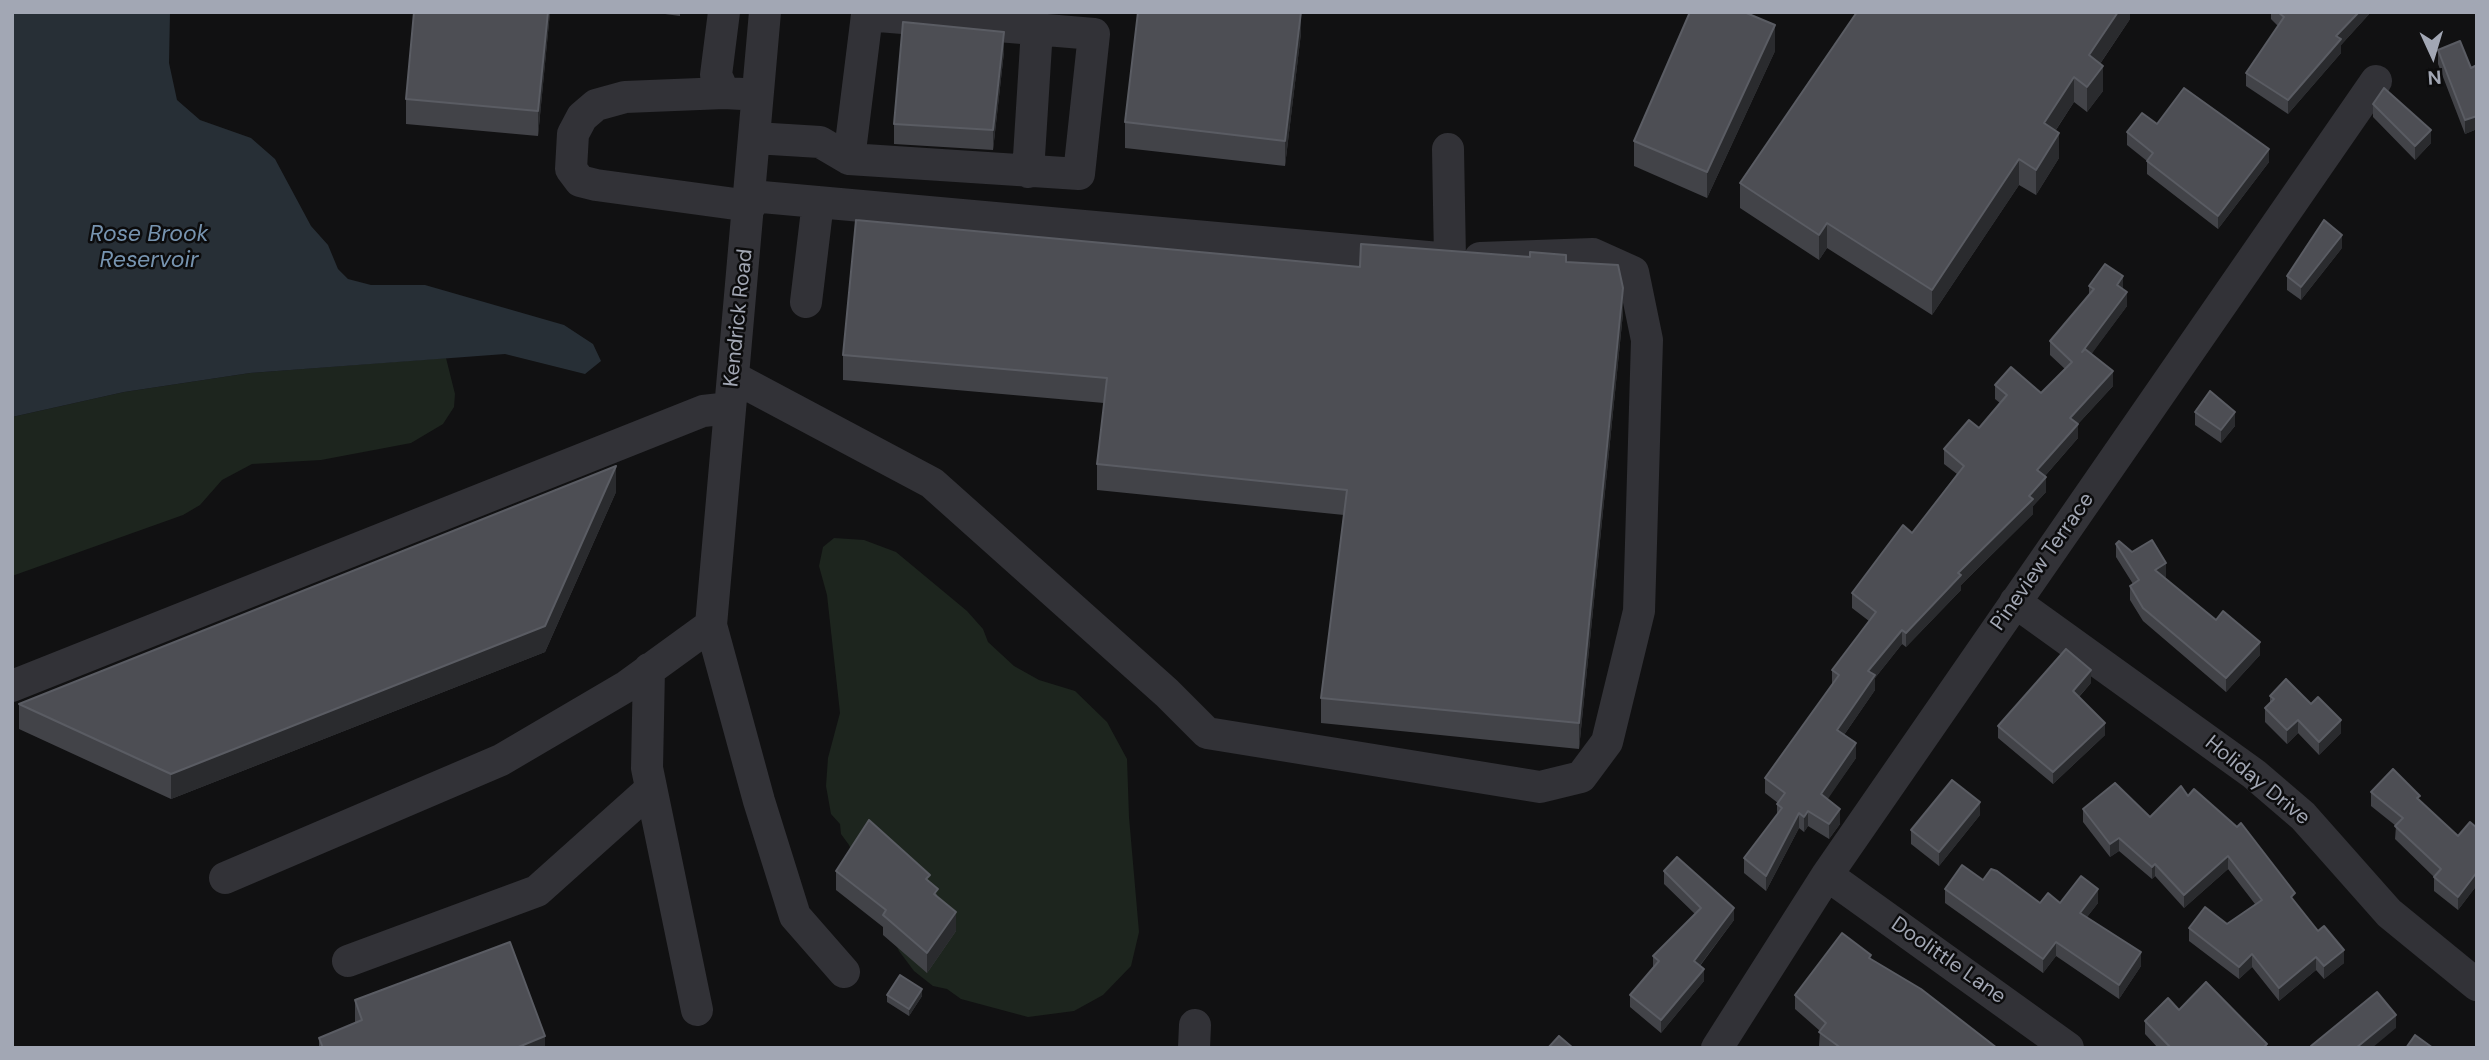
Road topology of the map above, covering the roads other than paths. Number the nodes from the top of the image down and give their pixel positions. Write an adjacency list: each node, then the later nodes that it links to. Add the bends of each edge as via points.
1 (724, 12): 5 (street, via 716,75)
2 (765, 12): 6 (street, Kendrick Road)
3 (1037, 29): 9 (street, via 867,15); 10 (street); 10 (street, via 1094,34 1079,174)
4 (2376, 81): 17 (street, Pineview Terrace)
5 (724, 93): 6 (street); 11 (street, via 625,97 596,105 582,117 573,134 572,169 580,181 596,185)
6 (758, 93): 7 (street, Kendrick Road)
7 (755, 138): 9 (street, via 820,142); 11 (street, Kendrick Road)
8 (1447, 149): 13 (street)
9 (849, 159): 10 (street)
10 (1028, 172)
11 (751, 201): 12 (street); 15 (street, Kendrick Road)
12 (818, 202): 13 (street); 14 (street)
13 (1450, 259): 15 (street, via 1593,254 1633,272 1647,340 1639,611 1607,742 1581,777 1540,787 1207,733 932,483)
14 (806, 302)
15 (733, 377): 16 (street, Kendrick Road)
16 (730, 408): 18 (street, Kendrick Road); 20 (street, via 703,411)
17 (2015, 602): 22 (street, Pineview Terrace); 26 (street, Holiday Drive, via 2254,774 2303,816 2389,913)
18 (711, 625): 19 (street); 25 (street, via 795,916)
19 (649, 669): 21 (street, via 647,768); 23 (street, via 501,760)
20 (12, 686)
21 (651, 789): 24 (street, via 537,891); 27 (street)
22 (1827, 875): 28 (street, Pineview Terrace); 29 (street, Doolittle Lane)
23 (225, 878)
24 (348, 961)
25 (844, 972)
26 (2477, 985)
27 (697, 1010)
28 (1717, 1048)
29 (2068, 1048)

